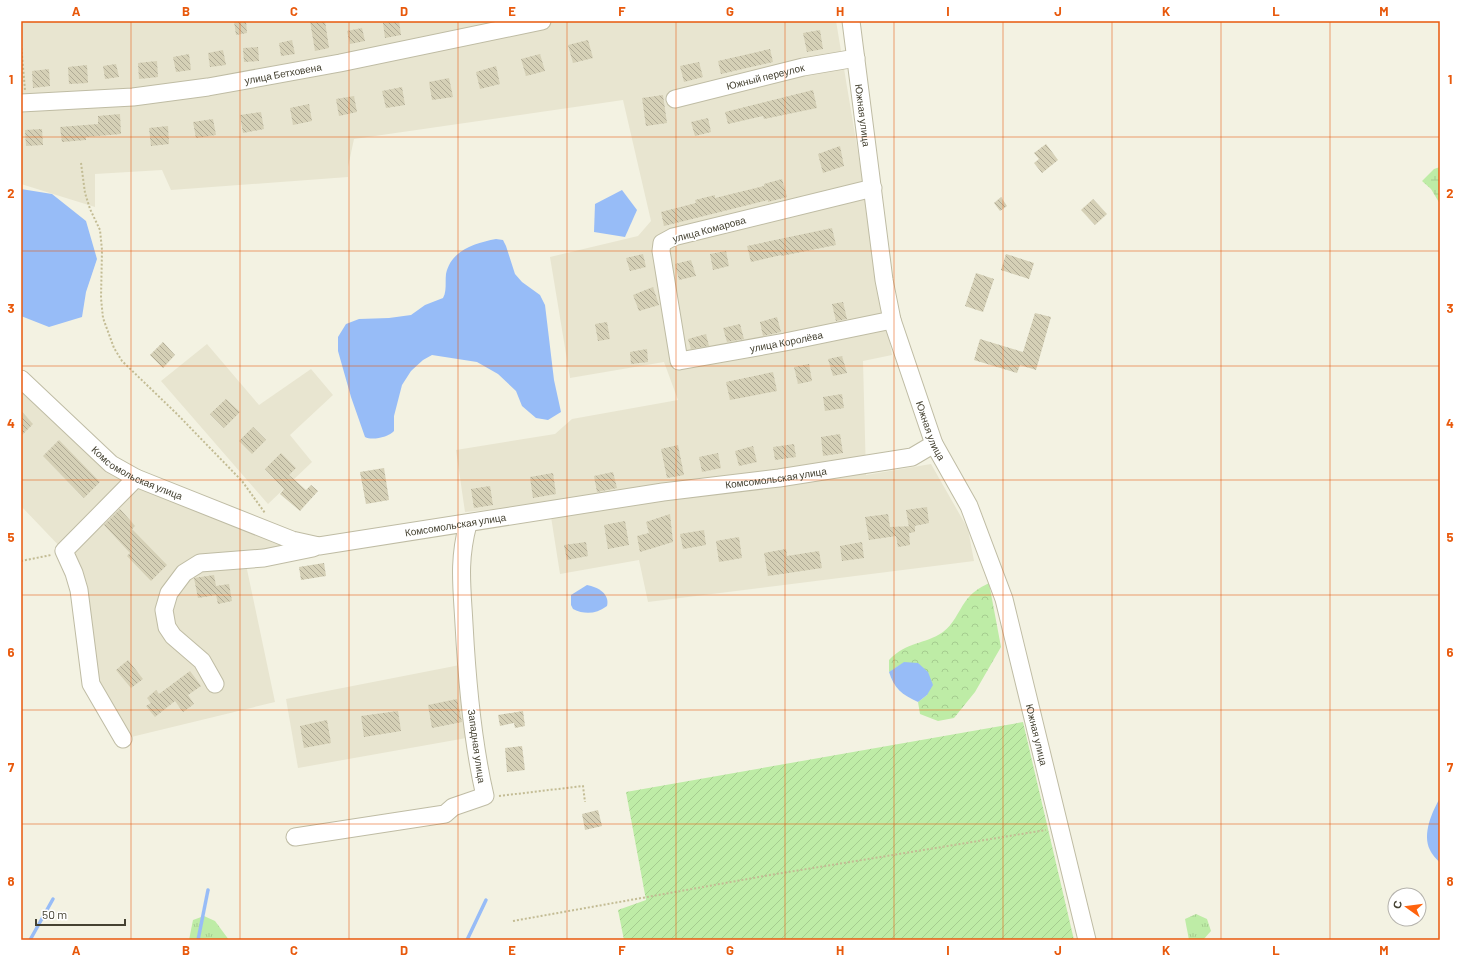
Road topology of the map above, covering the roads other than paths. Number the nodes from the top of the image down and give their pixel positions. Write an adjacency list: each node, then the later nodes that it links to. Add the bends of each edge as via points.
1 (542, 21): 5 (street, улица Бетховена, via 348,62 208,87 133,97)
2 (850, 21): 3 (street, Южная улица)
3 (856, 58): 4 (street, Южный переулок, via 803,67); 6 (street, Южная улица)
4 (675, 99)
5 (23, 103)
6 (873, 188): 7 (street, Южная улица, via 884,280); 8 (street, улица Комарова, via 673,237 662,243 661,251)
7 (892, 320): 8 (street, улица Королёва); 10 (street, Южная улица)
8 (679, 361)
9 (21, 379): 11 (street, Комсомольская улица, via 111,464)
10 (934, 444): 12 (street, Комсомольская улица, via 912,457 779,478 671,490); 17 (street, Южная улица, via 969,506 1004,599)
11 (136, 478): 13 (street, Комсомольская улица, via 292,540); 15 (street, via 64,551 79,590 91,684)
12 (468, 524): 13 (street, Комсомольская улица); 16 (street, Западная улица, via 460,559 460,584 478,767 485,796 453,807 445,814)
13 (319, 546): 14 (street, via 264,558 200,563 184,574 169,593 164,610 167,627 173,636 202,661)
14 (215, 684)
15 (123, 739)
16 (295, 837)
17 (1087, 940)

